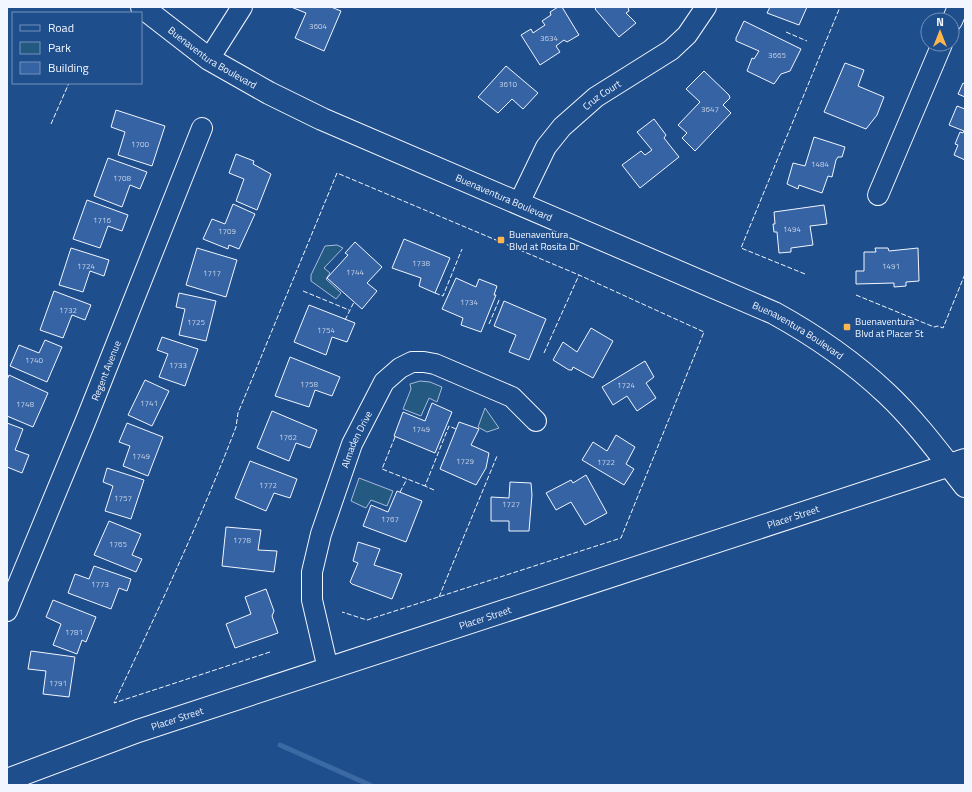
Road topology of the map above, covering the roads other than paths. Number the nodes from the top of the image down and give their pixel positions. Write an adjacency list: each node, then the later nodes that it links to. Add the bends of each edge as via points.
1 (142, 7): 5 (main road, Buenaventura Boulevard)
2 (242, 7): 5 (street)
3 (706, 7): 8 (street, Cruz Court, via 687,35 672,50 596,97 562,127 546,147)
4 (939, 52): 7 (street)
5 (209, 58): 8 (main road, Buenaventura Boulevard, via 269,93 322,119)
6 (202, 128): 12 (street, Regent Avenue)
7 (878, 195)
8 (519, 203): 10 (main road, Buenaventura Boulevard, via 774,313 810,333 864,373)
9 (536, 420): 13 (street, Almaden Drive, via 512,397 435,364 412,362 400,368 384,382 352,444 320,534 312,572 312,600)
10 (957, 462): 11 (main road, Buenaventura Boulevard); 13 (main road, Placer Street)
11 (965, 486)
12 (7, 611)
13 (328, 669): 14 (main road, Placer Street, via 138,731)
14 (8, 778)

